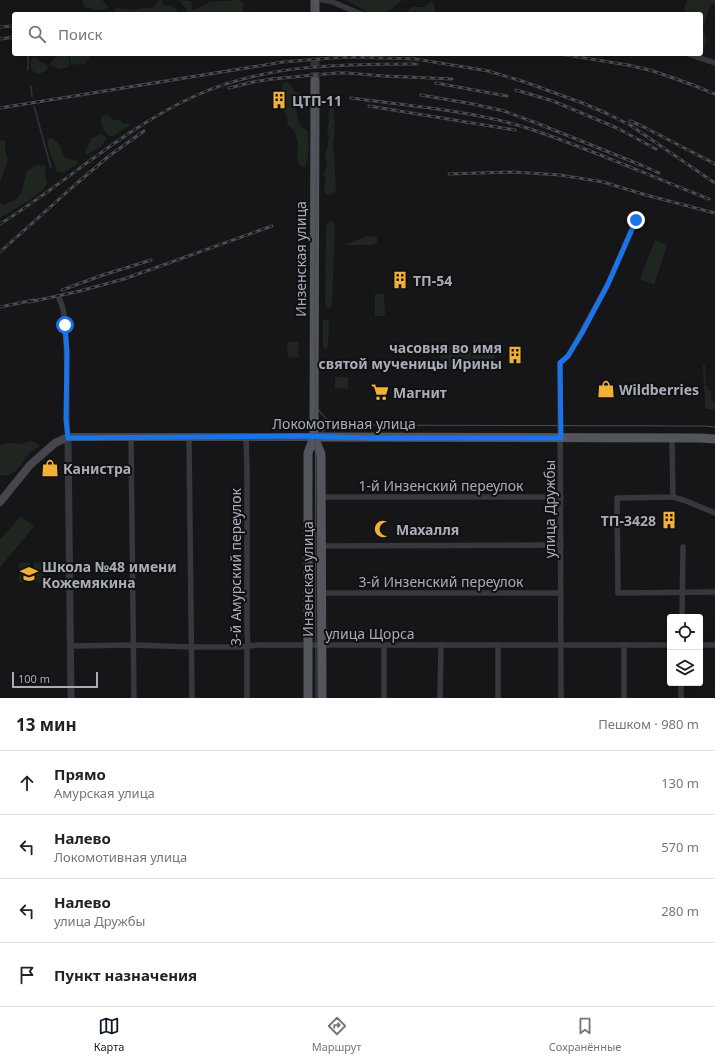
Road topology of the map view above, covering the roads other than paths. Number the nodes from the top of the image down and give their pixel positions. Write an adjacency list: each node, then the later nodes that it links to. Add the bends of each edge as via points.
1 (315, 0): 3 (main road)
2 (322, 0): 4 (street)
3 (315, 12)
4 (356, 12)
5 (694, 56): 6 (street)
6 (715, 63)
7 (315, 81): 13 (main road, Инзенская улица)
8 (636, 220): 15 (street, улица Дружбы, via 608,284 585,328 568,356 560,363)
9 (59, 298): 14 (street, via 65,315)
10 (131, 437): 11 (main road, Локомотивная улица); 14 (main road, Локомотивная улица); 31 (street)
11 (189, 437): 12 (main road, Локомотивная улица); 44 (street)
12 (246, 437): 13 (main road, Локомотивная улица); 42 (street, 3-й Амурский переулок)
13 (314, 437): 15 (main road, Локомотивная улица); 18 (main road, Инзенская улица, via 321,454); 32 (main road, Инзенская улица, via 308,453)
14 (68, 438): 21 (main road, Локомотивная улица, via 55,443 30,465); 41 (street)
15 (561, 438): 16 (main road, Локомотивная улица); 19 (street, улица Дружбы)
16 (672, 438): 17 (main road, Локомотивная улица); 20 (street)
17 (715, 439)
18 (321, 497): 19 (street, 1-й Инзенский переулок); 24 (main road, Инзенская улица)
19 (561, 497): 23 (street, улица Дружбы)
20 (674, 497): 22 (street); 26 (street, via 617,498 618,593)
21 (0, 502)
22 (715, 513)
23 (561, 544): 24 (street); 29 (street, улица Дружбы)
24 (321, 546): 28 (main road, Инзенская улица)
25 (683, 547): 26 (street)
26 (682, 592): 27 (street); 30 (street)
27 (715, 592)
28 (321, 593): 29 (street, 3-й Инзенский переулок); 33 (main road, Инзенская улица)
29 (561, 593): 37 (street, улица Дружбы)
30 (682, 614)
31 (134, 645): 41 (street, улица Щорса); 44 (street, улица Щорса); 47 (street)
32 (308, 645): 33 (street, улица Щорса); 42 (street, улица Щорса); 50 (main road, Инзенская улица)
33 (321, 645): 34 (street, улица Щорса); 51 (main road, Инзенская улица)
34 (384, 645): 35 (street, улица Щорса); 52 (street)
35 (441, 645): 36 (street, улица Щорса); 53 (street)
36 (498, 645): 37 (street, улица Щорса); 54 (street)
37 (561, 645): 38 (street, улица Щорса); 55 (street, улица Дружбы)
38 (624, 645): 39 (street, улица Щорса); 56 (street)
39 (667, 645)
40 (715, 645): 43 (street)
41 (70, 646): 46 (street)
42 (248, 646): 44 (street, улица Щорса); 49 (street, 3-й Амурский переулок)
43 (703, 646)
44 (191, 647): 48 (street)
45 (682, 686): 57 (street)
46 (71, 698)
47 (134, 698)
48 (192, 698)
49 (247, 698)
50 (308, 698)
51 (322, 698)
52 (384, 698)
53 (440, 698)
54 (498, 698)
55 (561, 698)
56 (624, 698)
57 (681, 698)

